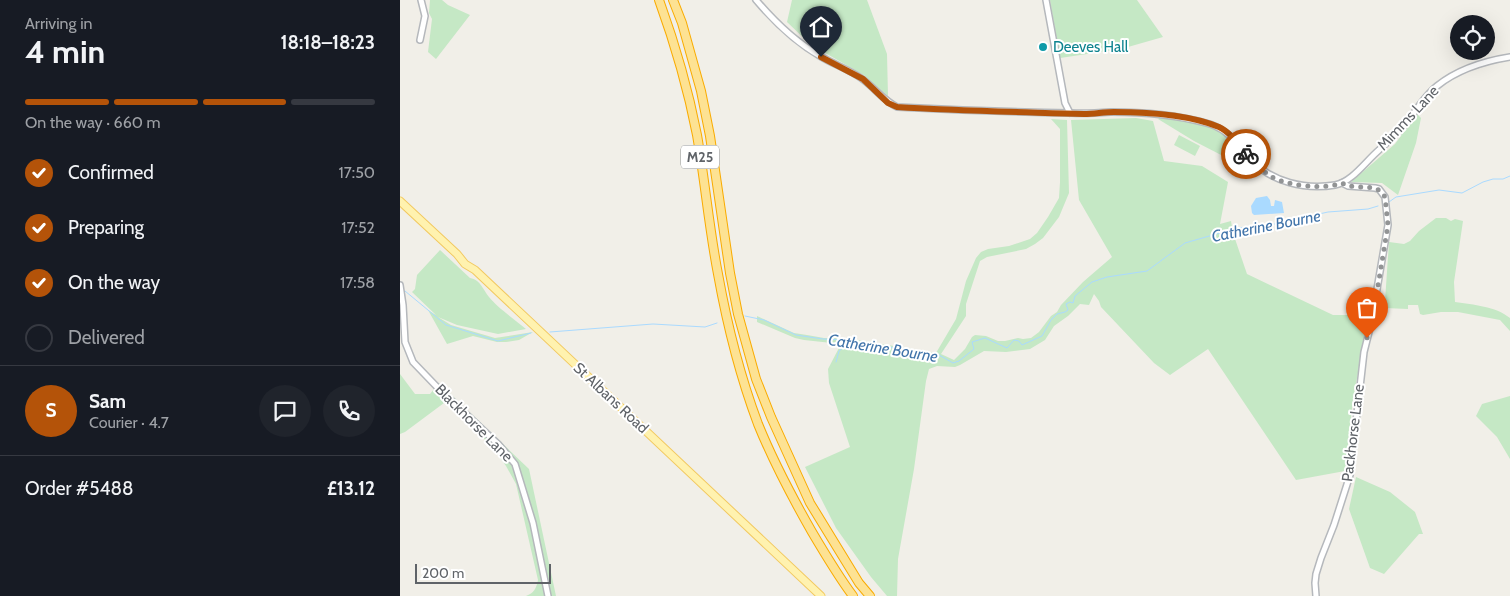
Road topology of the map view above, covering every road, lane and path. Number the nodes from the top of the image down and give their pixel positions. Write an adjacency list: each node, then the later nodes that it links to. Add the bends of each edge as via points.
1 (422, 0): 6 (street, via 424,16)
2 (659, 0): 16 (highway, M25, via 688,96 727,321 755,415 790,491)
3 (673, 0): 17 (highway, M25, via 682,23 712,145 730,273 756,379 810,503)
4 (756, 0): 9 (street, via 808,48 863,79 888,103 897,107)
5 (1046, 0): 8 (street)
6 (420, 40)
7 (1510, 57): 11 (street, Mimms Lane, via 1460,72 1438,85 1402,128)
8 (1065, 104): 9 (street); 10 (street)
9 (1059, 113): 10 (street)
10 (1070, 113): 11 (street, via 1144,113 1207,123 1230,134 1251,160 1273,177 1317,186)
11 (1342, 183): 18 (street, Packhorse Lane, via 1382,192 1388,225 1364,352 1350,475 1316,574)
12 (400, 201): 15 (main road, St Albans Road)
13 (400, 286): 14 (street, Blackhorse Lane, via 405,342 413,362 515,464 533,523)
14 (548, 596)
15 (821, 596)
16 (853, 596)
17 (870, 596)
18 (1316, 596)

